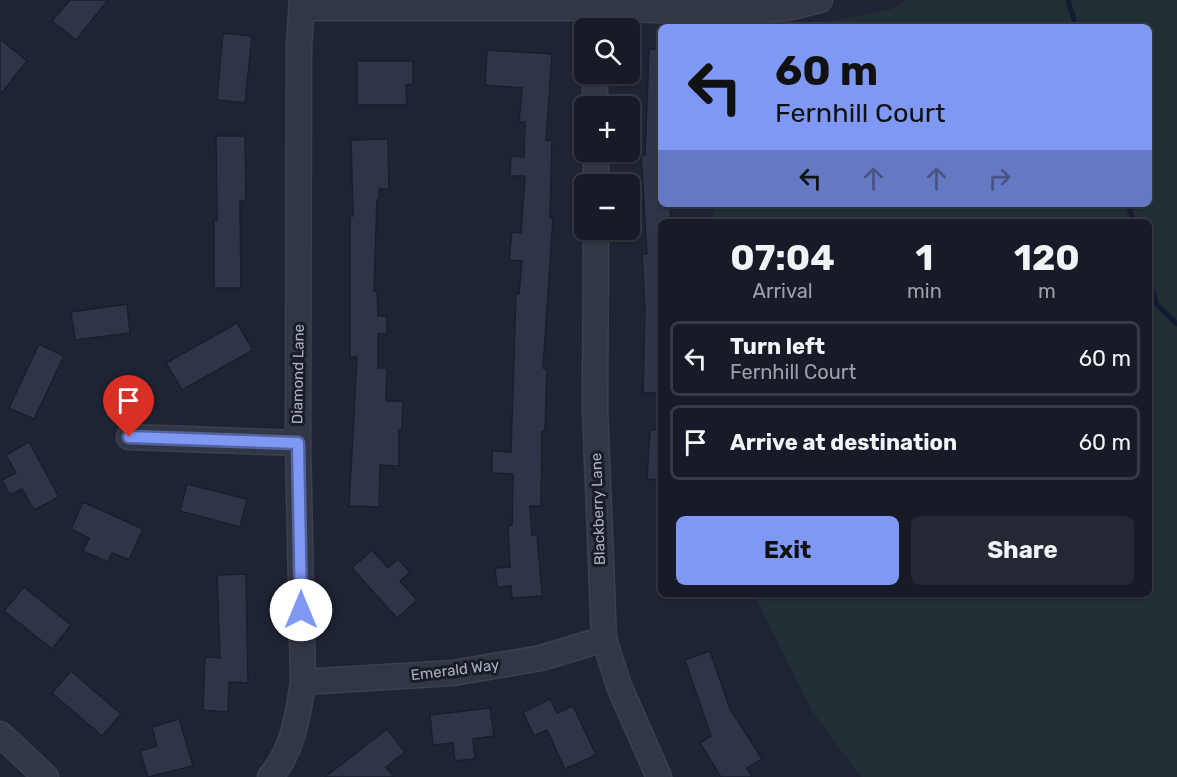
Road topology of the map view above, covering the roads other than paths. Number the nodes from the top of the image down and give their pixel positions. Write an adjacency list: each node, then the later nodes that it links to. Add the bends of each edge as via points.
1 (820, 0): 3 (street, via 786,8 716,12)
2 (303, 4): 3 (street); 6 (street, Diamond Lane, via 299,46)
3 (594, 12)
4 (596, 240): 7 (street, Blackberry Lane, via 595,408)
5 (129, 437): 6 (street)
6 (298, 443): 8 (street, Diamond Lane)
7 (604, 639): 8 (street, Emerald Way, via 541,658 453,673); 12 (street, Blackberry Lane, via 619,686)
8 (303, 682): 11 (street, Diamond Lane, via 298,719 286,753)
9 (0, 734): 10 (street)
10 (46, 777)
11 (270, 777)
12 (659, 777)

